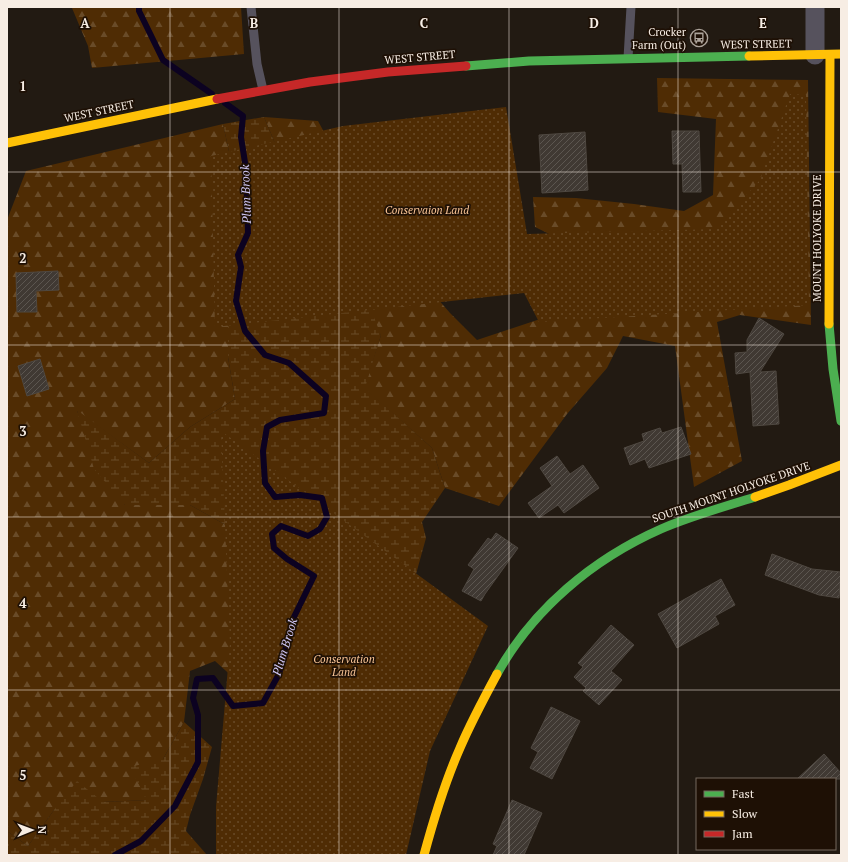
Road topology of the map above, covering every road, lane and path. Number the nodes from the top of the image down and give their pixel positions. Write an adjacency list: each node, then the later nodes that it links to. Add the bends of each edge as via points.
1 (251, 7): 7 (lane, via 257,64)
2 (631, 7): 6 (lane)
3 (815, 7): 5 (street)
4 (841, 54): 5 (street, WEST STREET)
5 (822, 55): 6 (street, WEST STREET); 9 (street, MOUNT HOLYOKE DRIVE, via 830,341)
6 (628, 58): 7 (street, WEST STREET, via 529,61 388,72)
7 (263, 90): 8 (street, WEST STREET)
8 (7, 143)
9 (841, 421)
10 (841, 465): 11 (street, SOUTH MOUNT HOLYOKE DRIVE, via 647,535 605,560 561,594 521,635 480,704 448,777)
11 (424, 855)

